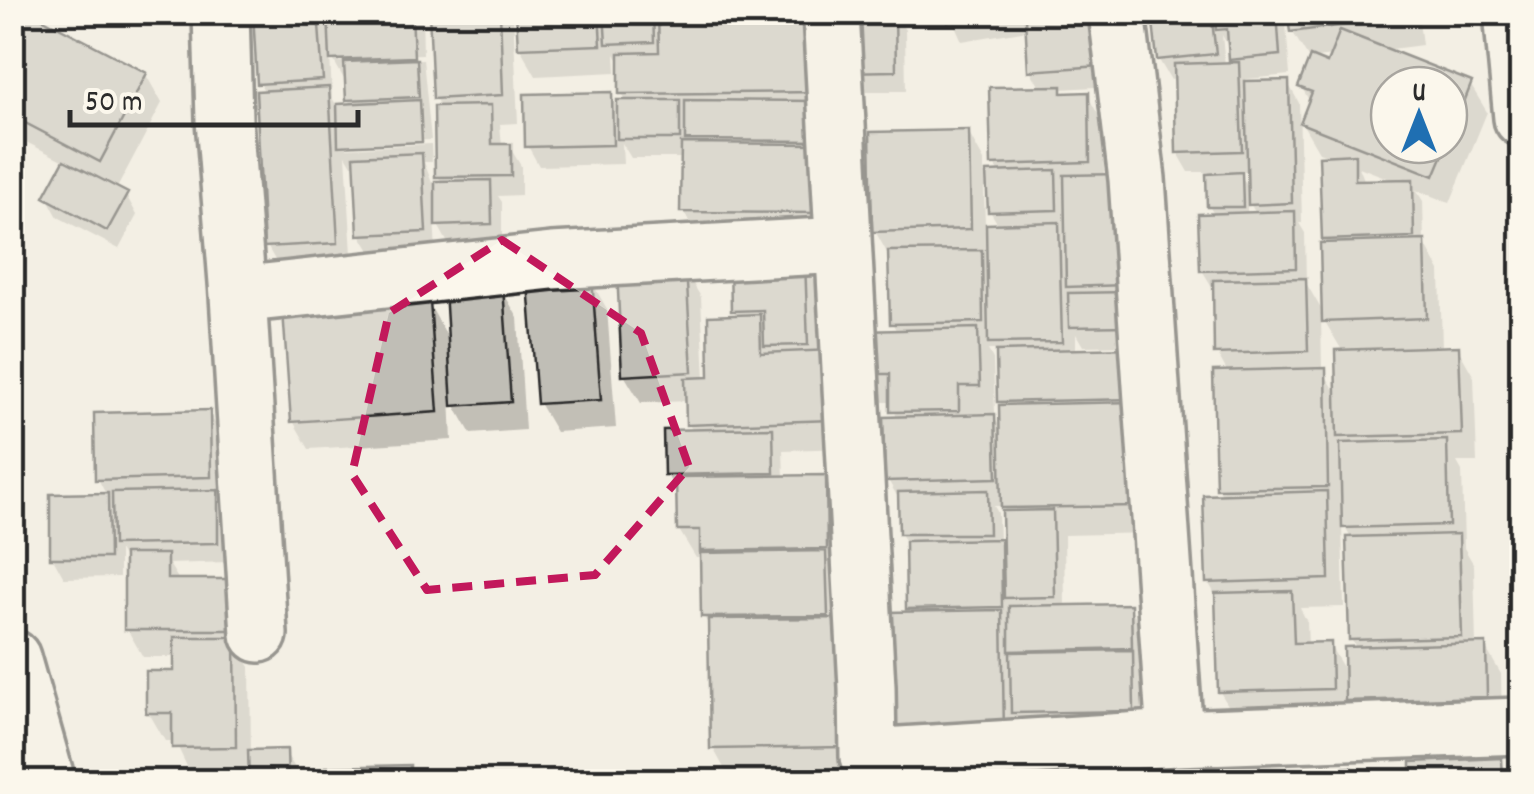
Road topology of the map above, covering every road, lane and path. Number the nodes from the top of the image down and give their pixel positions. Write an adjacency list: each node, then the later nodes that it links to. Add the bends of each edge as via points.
1 (222, 12): 7 (street)
2 (831, 12): 6 (street)
3 (1117, 12): 11 (street, via 1136,179)
4 (1512, 12): 5 (street)
5 (1522, 118)
6 (842, 245): 7 (street, via 552,261); 11 (street, via 868,756)
7 (238, 295): 8 (street)
8 (259, 634)
9 (12, 658): 12 (street)
10 (1522, 726): 11 (street)
11 (1175, 738)
12 (47, 782)

